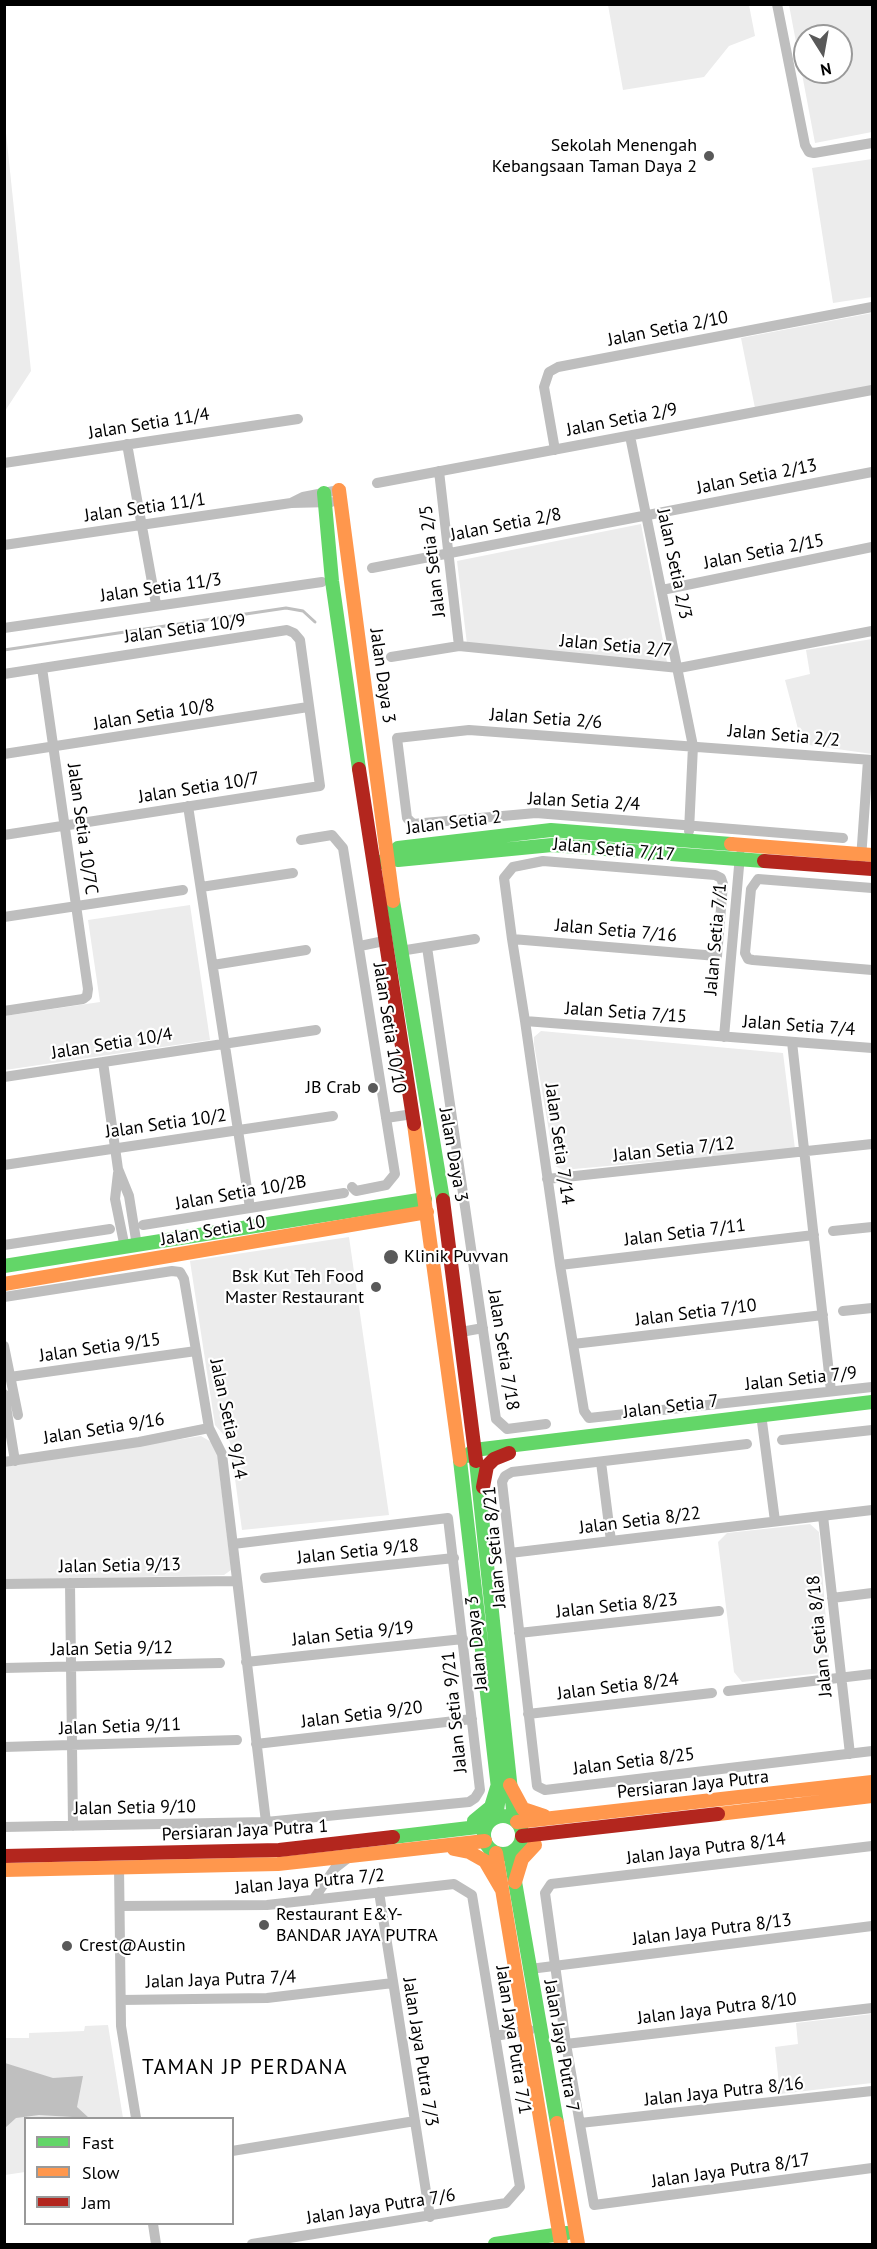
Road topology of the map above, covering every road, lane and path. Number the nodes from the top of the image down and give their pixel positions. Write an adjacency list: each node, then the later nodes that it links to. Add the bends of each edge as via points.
1 (777, 4): 2 (street, via 805,145 814,153)
2 (873, 142)
3 (873, 307): 8 (street, Jalan Setia 2/10, via 558,367 549,372 544,387)
4 (873, 390): 6 (street, Jalan Setia 2/9)
5 (298, 419): 7 (street, Jalan Setia 11/4)
6 (630, 436): 8 (street, Jalan Setia 2/9); 15 (street, Jalan Setia 2/3)
7 (127, 444): 9 (street, Jalan Setia 11/4); 16 (street)
8 (555, 450): 10 (street, Jalan Setia 2/9)
9 (4, 463)
10 (439, 471): 12 (street, Jalan Setia 2/9); 19 (street, Jalan Setia 2/5)
11 (873, 472): 15 (street, Jalan Setia 2/13)
12 (377, 483)
13 (340, 495): 14 (street, Jalan Setia 11/1); 36 (street, Jalan Daya 3)
14 (324, 498): 16 (street, Jalan Setia 11/1); 37 (street, Jalan Daya 3)
15 (647, 515): 19 (street, Jalan Setia 2/8); 22 (street, Jalan Setia 2/3)
16 (141, 525): 17 (street, Jalan Setia 11/1); 23 (street)
17 (4, 545)
18 (873, 547): 22 (street, Jalan Setia 2/15)
19 (448, 553): 20 (street, Jalan Setia 2/8); 26 (street, Jalan Setia 2/5)
20 (372, 568)
21 (322, 582): 23 (street, Jalan Setia 11/3)
22 (663, 590): 29 (street, Jalan Setia 2/3)
23 (156, 604): 24 (street, Jalan Setia 11/3)
24 (4, 628)
25 (873, 631): 29 (street, Jalan Setia 2/7)
26 (459, 646): 27 (street, Jalan Setia 2/7); 29 (street, Jalan Setia 2/7)
27 (391, 657)
28 (42, 668): 30 (street, Jalan Setia 10/9); 31 (street, Jalan Setia 10/9, via 287,630 300,640); 34 (street, Jalan Setia 10/7C)
29 (679, 668): 33 (street, Jalan Setia 2/3)
30 (4, 674)
31 (308, 707): 34 (street, Jalan Setia 10/8); 39 (street, Jalan Setia 10/7, via 320,786)
32 (397, 738): 33 (street, Jalan Setia 2/6, via 469,730); 41 (street, Jalan Setia 2/4, via 407,818 413,824 536,813)
33 (693, 746): 38 (street, Jalan Setia 2/2); 41 (street, Jalan Setia 2/3)
34 (53, 747): 35 (street, Jalan Setia 10/8); 40 (street, Jalan Setia 10/7C)
35 (4, 754)
36 (374, 757): 46 (street, via 392,831 397,837); 48 (street, Jalan Daya 3)
37 (358, 759): 48 (street, via 375,840); 60 (street, Jalan Daya 3)
38 (870, 760): 49 (street)
39 (188, 806): 40 (street, Jalan Setia 10/7); 52 (street)
40 (64, 825): 42 (street, Jalan Setia 10/7); 55 (street, Jalan Setia 10/7C)
41 (689, 825): 43 (street, Jalan Setia 2/4); 45 (street, Jalan Setia 2/3)
42 (4, 835)
43 (843, 838)
44 (302, 840): 61 (street, Jalan Setia 10/10, via 332,835 343,848)
45 (688, 842): 46 (street, Jalan Setia 2, via 551,830); 47 (street, Jalan Setia 2)
46 (478, 845): 47 (street, Jalan Setia 2); 48 (street, Jalan Setia 2, via 398,860); 56 (street, via 408,866 401,873)
47 (741, 852): 49 (street, Jalan Setia 2); 71 (street, Jalan Setia 7/1)
48 (387, 857): 56 (street, Jalan Daya 3); 60 (street, via 379,867 378,878 387,933)
49 (867, 862)
50 (293, 873): 52 (street)
51 (506, 873): 59 (street, Jalan Setia 7/14); 65 (street, Jalan Setia 7/17, via 513,867 543,861 715,875 723,884)
52 (201, 887): 66 (street)
53 (873, 888): 67 (street, via 758,879 751,889 745,953 748,959)
54 (183, 890): 55 (street)
55 (76, 906): 57 (street); 68 (street, Jalan Setia 10/7C, via 87,996)
56 (397, 914): 64 (street, Jalan Daya 3)
57 (4, 917)
58 (475, 939): 62 (street)
59 (512, 939): 65 (street, Jalan Setia 7/16); 69 (street, Jalan Setia 7/14)
60 (384, 941): 61 (street); 77 (street, Jalan Daya 3)
61 (360, 946): 79 (street, Jalan Setia 10/10)
62 (427, 947): 64 (street); 112 (street, Jalan Setia 7/18)
63 (306, 951): 66 (street)
64 (400, 951): 81 (street, Jalan Daya 3)
65 (717, 956)
66 (213, 965): 73 (street)
67 (873, 970)
68 (4, 1011)
69 (525, 1022): 71 (street, Jalan Setia 7/15); 87 (street, Jalan Setia 7/14)
70 (316, 1030): 73 (street, Jalan Setia 10/4)
71 (724, 1036): 72 (street, Jalan Setia 7/4)
72 (792, 1042): 74 (street, Jalan Setia 7/4); 84 (street)
73 (225, 1044): 75 (street, Jalan Setia 10/4); 80 (street)
74 (873, 1048)
75 (103, 1062): 76 (street, Jalan Setia 10/4); 83 (street)
76 (4, 1077)
77 (413, 1114): 79 (street); 85 (street, Jalan Daya 3)
78 (333, 1116): 80 (street, Jalan Setia 10/2)
79 (386, 1118): 88 (street, Jalan Setia 10/10, via 395,1174 392,1180 386,1185)
80 (238, 1130): 83 (street, Jalan Setia 10/2); 90 (street)
81 (431, 1136): 89 (street, via 436,1199); 104 (street, Jalan Daya 3)
82 (873, 1144): 84 (street, Jalan Setia 7/12)
83 (115, 1148): 86 (street, Jalan Setia 10/2); 98 (street, via 115,1199)
84 (805, 1152): 87 (street, Jalan Setia 7/12); 96 (street)
85 (419, 1160): 89 (street, Jalan Daya 3); 91 (street, via 418,1185 411,1196)
86 (4, 1165)
87 (547, 1179): 102 (street, Jalan Setia 7/14)
88 (348, 1190): 90 (street, Jalan Setia 10/2B)
89 (428, 1205): 91 (street, Jalan Setia 10); 101 (street, Jalan Daya 3); 104 (street, via 438,1216)
90 (250, 1208): 92 (street, Jalan Setia 10/2B)
91 (386, 1212): 98 (street, Jalan Setia 10); 99 (street, Jalan Setia 10); 101 (street, via 422,1227)
92 (143, 1225)
93 (873, 1227): 95 (street)
94 (110, 1229): 97 (street)
95 (833, 1231)
96 (814, 1234): 102 (street, Jalan Setia 7/11); 111 (street)
97 (4, 1245)
98 (131, 1248): 99 (street, via 143,1253 195,1246); 100 (street, Jalan Setia 10); 106 (street, via 121,1256 79,1263)
99 (213, 1250): 106 (street, Jalan Setia 10)
100 (68, 1258): 103 (street, Jalan Setia 10); 105 (street)
101 (434, 1265): 127 (street, Jalan Daya 3)
102 (560, 1265): 114 (street, Jalan Setia 7/14)
103 (4, 1266)
104 (451, 1269): 113 (street, Jalan Daya 3)
105 (4, 1272)
106 (62, 1274): 107 (street, Jalan Setia 10)
107 (4, 1284)
108 (4, 1297): 116 (street, Jalan Setia 9/14, via 180,1272)
109 (873, 1308): 110 (street)
110 (843, 1311)
111 (823, 1315): 114 (street, Jalan Setia 7/10); 119 (street)
112 (483, 1328): 113 (street); 128 (street, Jalan Setia 7/18, via 498,1424 512,1429)
113 (461, 1332): 122 (street, Jalan Daya 3)
114 (573, 1344): 125 (street, Jalan Setia 7/14, via 584,1411)
115 (4, 1346): 117 (street)
116 (196, 1351): 117 (street, Jalan Setia 9/15); 129 (street, Jalan Setia 9/14)
117 (10, 1377): 124 (street)
118 (873, 1387): 119 (street, Jalan Setia 7/9)
119 (831, 1391): 125 (street, Jalan Setia 7/9)
120 (4, 1394): 135 (street)
121 (873, 1402): 126 (street, Jalan Setia 7)
122 (469, 1406): 133 (street, via 484,1437); 134 (street, Jalan Daya 3)
123 (873, 1413): 126 (street, Jalan Setia 7)
124 (18, 1416)
125 (589, 1418)
126 (762, 1419): 133 (street, Jalan Setia 7); 141 (street)
127 (456, 1424): 134 (street); 137 (street, Jalan Daya 3)
128 (546, 1424)
129 (209, 1428): 135 (street, Jalan Setia 9/16); 143 (street, Jalan Setia 9/14, via 222,1454)
130 (873, 1430): 131 (street)
131 (782, 1440)
132 (747, 1444): 136 (street, Jalan Setia 8/21)
133 (508, 1450): 134 (street, Jalan Setia 7); 138 (street, via 487,1467)
134 (472, 1454): 137 (street); 138 (street, Jalan Daya 3)
135 (7, 1461)
136 (601, 1462): 142 (street); 144 (street, Jalan Setia 8/21, via 505,1476 502,1482)
137 (462, 1492): 172 (street, Jalan Daya 3)
138 (481, 1505): 172 (street, Jalan Daya 3)
139 (873, 1510): 140 (street, Jalan Setia 8/22)
140 (823, 1516): 141 (street, Jalan Setia 8/22); 151 (street, Jalan Setia 8/18)
141 (775, 1521): 142 (street, Jalan Setia 8/22)
142 (611, 1541): 144 (street, Jalan Setia 8/22)
143 (233, 1544): 145 (street, Jalan Setia 9/21, via 448,1518); 147 (street, Jalan Setia 9/14)
144 (510, 1553): 153 (street, Jalan Setia 8/21)
145 (454, 1558): 146 (street, Jalan Setia 9/18); 154 (street, Jalan Setia 9/21)
146 (265, 1578)
147 (237, 1581): 148 (street, Jalan Setia 9/13); 155 (street, Jalan Setia 9/14)
148 (70, 1583): 149 (street, Jalan Setia 9/13); 157 (street)
149 (4, 1584)
150 (873, 1593): 151 (street)
151 (832, 1598): 160 (street, Jalan Setia 8/18)
152 (719, 1611): 153 (street, Jalan Setia 8/23)
153 (519, 1633): 163 (street, Jalan Setia 8/21)
154 (463, 1639): 155 (street, Jalan Setia 9/19); 164 (street, Jalan Setia 9/21)
155 (246, 1662): 166 (street, Jalan Setia 9/14)
156 (220, 1663): 157 (street, Jalan Setia 9/12)
157 (71, 1666): 158 (street, Jalan Setia 9/12); 167 (street)
158 (4, 1668)
159 (873, 1674): 160 (street)
160 (841, 1678): 161 (street); 170 (street, Jalan Setia 8/18)
161 (728, 1691)
162 (712, 1693): 163 (street, Jalan Setia 8/24)
163 (528, 1714): 173 (street, Jalan Setia 8/21)
164 (472, 1719): 166 (street, Jalan Setia 9/20); 177 (street, Jalan Setia 9/21, via 480,1790 469,1802)
165 (237, 1740): 167 (street, Jalan Setia 9/11)
166 (256, 1743): 177 (street, Jalan Setia 9/14)
167 (72, 1745): 168 (street, Jalan Setia 9/11); 179 (street)
168 (4, 1747)
169 (873, 1751): 170 (street, Jalan Setia 8/25)
170 (850, 1754): 173 (street, Jalan Setia 8/25, via 545,1790)
171 (873, 1782): 175 (street, Persiaran Jaya Putra)
172 (504, 1785): 175 (street, via 526,1812); 176 (street, Jalan Daya 3); 178 (street, Jalan Daya 3); 181 (street, via 485,1814)
173 (537, 1785)
174 (873, 1797): 182 (street, Persiaran Jaya Putra)
175 (554, 1818): 176 (street, Persiaran Jaya Putra)
176 (516, 1821): 178 (street, Persiaran Jaya Putra 1); 183 (street)
177 (266, 1822): 179 (street, Jalan Setia 9/10)
178 (491, 1822): 181 (street, Persiaran Jaya Putra 1); 184 (street)
179 (73, 1826): 180 (street, Jalan Setia 9/10)
180 (4, 1827)
181 (448, 1831): 188 (street, Persiaran Jaya Putra 1, via 279,1850)
182 (560, 1832): 183 (street, Persiaran Jaya Putra); 192 (street, via 526,1854)
183 (522, 1836): 187 (street, via 517,1848)
184 (485, 1841): 186 (street, Persiaran Jaya Putra 1); 187 (street)
185 (873, 1846): 199 (street, Jalan Jaya Putra 8/14, via 550,1884 546,1889)
186 (435, 1847): 189 (street, Persiaran Jaya Putra 1); 194 (street, via 482,1858 492,1868)
187 (503, 1853): 192 (street, Jalan Jaya Putra 7); 194 (street, Jalan Jaya Putra 7)
188 (4, 1856)
189 (351, 1856): 190 (street, Persiaran Jaya Putra 1, via 278,1864); 196 (street, via 334,1868)
190 (119, 1866): 191 (street, Persiaran Jaya Putra 1); 197 (street)
191 (4, 1870)
192 (515, 1882): 200 (street, Jalan Jaya Putra 7)
193 (465, 1889): 195 (street, Jalan Jaya Putra 7/2, via 454,1884); 205 (street, Jalan Jaya Putra 7/1, via 472,1895)
194 (502, 1890): 204 (street, Jalan Jaya Putra 7)
195 (379, 1892): 196 (street, Jalan Jaya Putra 7/2); 201 (street, Jalan Jaya Putra 7/3)
196 (314, 1900): 197 (street, Jalan Jaya Putra 7/2, via 267,1905)
197 (120, 1906): 202 (street)
198 (873, 1926): 199 (street, Jalan Jaya Putra 8/13)
199 (556, 1965): 200 (street); 206 (street)
200 (530, 1969): 204 (street, Jalan Jaya Putra 7)
201 (393, 1983): 202 (street, Jalan Jaya Putra 7/4, via 267,1998); 209 (street, Jalan Jaya Putra 7/3)
202 (121, 2000): 208 (street, via 121,2026)
203 (873, 2008): 206 (street, Jalan Jaya Putra 8/10)
204 (533, 2032): 205 (street); 216 (street, Jalan Jaya Putra 7); 217 (street, Jalan Jaya Putra 7)
205 (496, 2039): 213 (street, Jalan Jaya Putra 7/1, via 520,2187)
206 (566, 2044): 210 (street)
207 (873, 2091): 210 (street, Jalan Jaya Putra 8/16)
208 (136, 2117)
209 (415, 2121): 211 (street); 214 (street, Jalan Jaya Putra 7/3)
210 (580, 2123): 212 (street, Jalan Jaya Putra 8/17, via 594,2205)
211 (234, 2151)
212 (873, 2168)
213 (513, 2197): 214 (street, Jalan Jaya Putra 7/6, via 506,2203)
214 (430, 2217): 218 (street, Jalan Jaya Putra 7/6)
215 (153, 2225): 219 (street)
216 (577, 2238): 217 (street)
217 (557, 2241): 221 (street)
218 (291, 2242): 220 (street, Jalan Jaya Putra 7/6)
219 (156, 2244)
220 (252, 2244)
221 (495, 2244)

